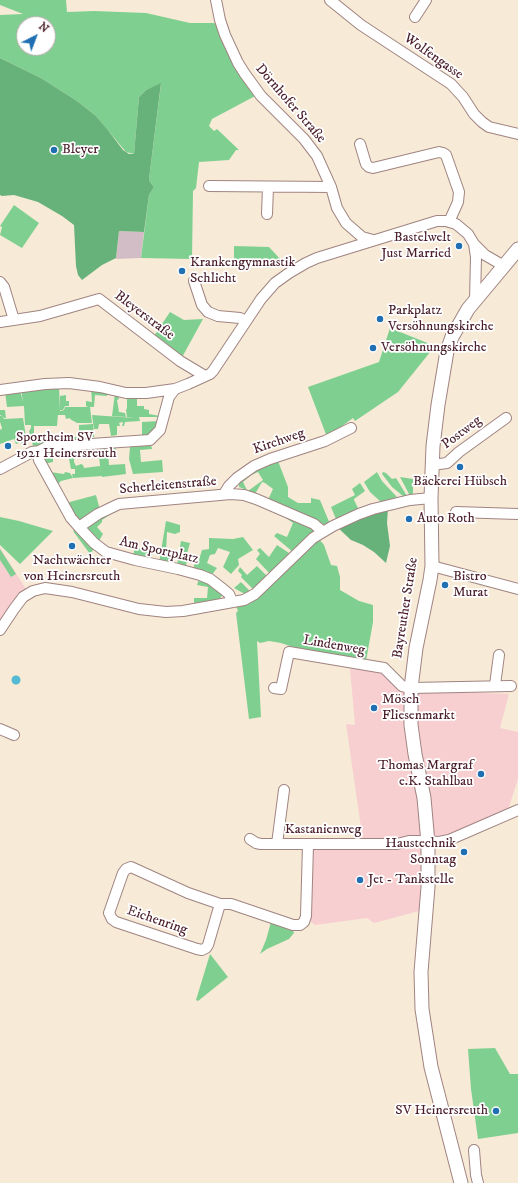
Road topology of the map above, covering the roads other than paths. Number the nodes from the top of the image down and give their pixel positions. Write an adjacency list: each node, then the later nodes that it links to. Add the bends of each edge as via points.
1 (216, 0): 9 (street, Dörnhofer Straße, via 225,35 245,74 261,96 312,149)
2 (330, 0): 5 (street, Wolfengasse, via 361,25 452,84 474,114 489,127)
3 (426, 0): 4 (street)
4 (415, 17)
5 (518, 134)
6 (360, 144): 11 (street, via 366,164 373,168 443,152 459,192 458,202)
7 (209, 186): 8 (street)
8 (268, 187): 9 (street); 10 (street)
9 (331, 187): 12 (street, Dörnhofer Straße, via 337,208 346,222 358,234)
10 (267, 214)
11 (449, 222): 12 (street, via 437,221); 13 (street, via 468,234)
12 (373, 240): 20 (street, via 317,258 296,268 268,291)
13 (474, 244): 15 (street, via 485,255); 18 (street)
14 (518, 248): 15 (main road, Bayreuther Straße)
15 (504, 266): 18 (main road, Bayreuther Straße)
16 (194, 281): 20 (street, via 202,305 208,312)
17 (0, 282): 19 (street, via 4,287)
18 (475, 301): 28 (main road, Bayreuther Straße, via 461,319 447,351)
19 (14, 320): 21 (street, Bleyerstraße); 22 (street, Bleyerstraße, via 40,316 99,299 174,356)
20 (246, 321): 22 (street, via 213,371)
21 (0, 322)
22 (205, 376): 23 (street)
23 (175, 389): 24 (street, via 135,393 59,383); 27 (street, via 169,397 160,430 149,441 46,447)
24 (0, 390)
25 (506, 418): 28 (street, Postweg, via 447,463)
26 (351, 428): 30 (street, Kirchweg, via 325,441 254,466 237,478)
27 (40, 451): 29 (street, via 32,452); 34 (street, via 38,460 67,512)
28 (432, 465): 31 (main road, Bayreuther Straße)
29 (0, 469)
30 (224, 494): 34 (street, Scherleitenstraße, via 119,504); 35 (street, Scherleitenstraße, via 244,495 256,499 314,524)
31 (431, 498): 35 (street, via 371,509); 36 (main road, Bayreuther Straße)
32 (456, 512): 33 (street)
33 (518, 514)
34 (79, 527): 38 (street, Am Sportplatz, via 106,552 200,575 223,588)
35 (323, 532): 38 (street, via 255,594 244,600)
36 (432, 566): 37 (street); 44 (main road, Bayreuther Straße)
37 (518, 589)
38 (232, 601): 39 (street, via 166,612 139,609 46,588 32,591 23,597)
39 (0, 630)
40 (499, 655): 41 (street)
41 (495, 685): 42 (street); 44 (street)
42 (511, 686)
43 (274, 688): 44 (street, Lindenweg, via 281,689 289,652 384,668 402,686)
44 (411, 688): 50 (main road, Bayreuther Straße, via 415,754 424,798)
45 (0, 730): 46 (street)
46 (14, 735)
47 (284, 790): 51 (street)
48 (518, 810): 50 (street, Kastanienweg, via 449,840)
49 (250, 839): 51 (street, Kastanienweg, via 260,844)
50 (428, 843): 52 (street, Kastanienweg, via 410,847 397,844); 55 (main road, Bayreuther Straße, via 428,887 421,972 422,1010 427,1048)
51 (277, 844): 52 (street, Kastanienweg)
52 (308, 845): 53 (street, Eichenring, via 306,916 302,924 293,925 231,904)
53 (220, 904): 53 (street, Eichenring, via 182,891 131,867 123,873 109,914 116,922 202,950 208,945)
54 (474, 1150): 56 (street)
55 (461, 1183)
56 (478, 1183)

